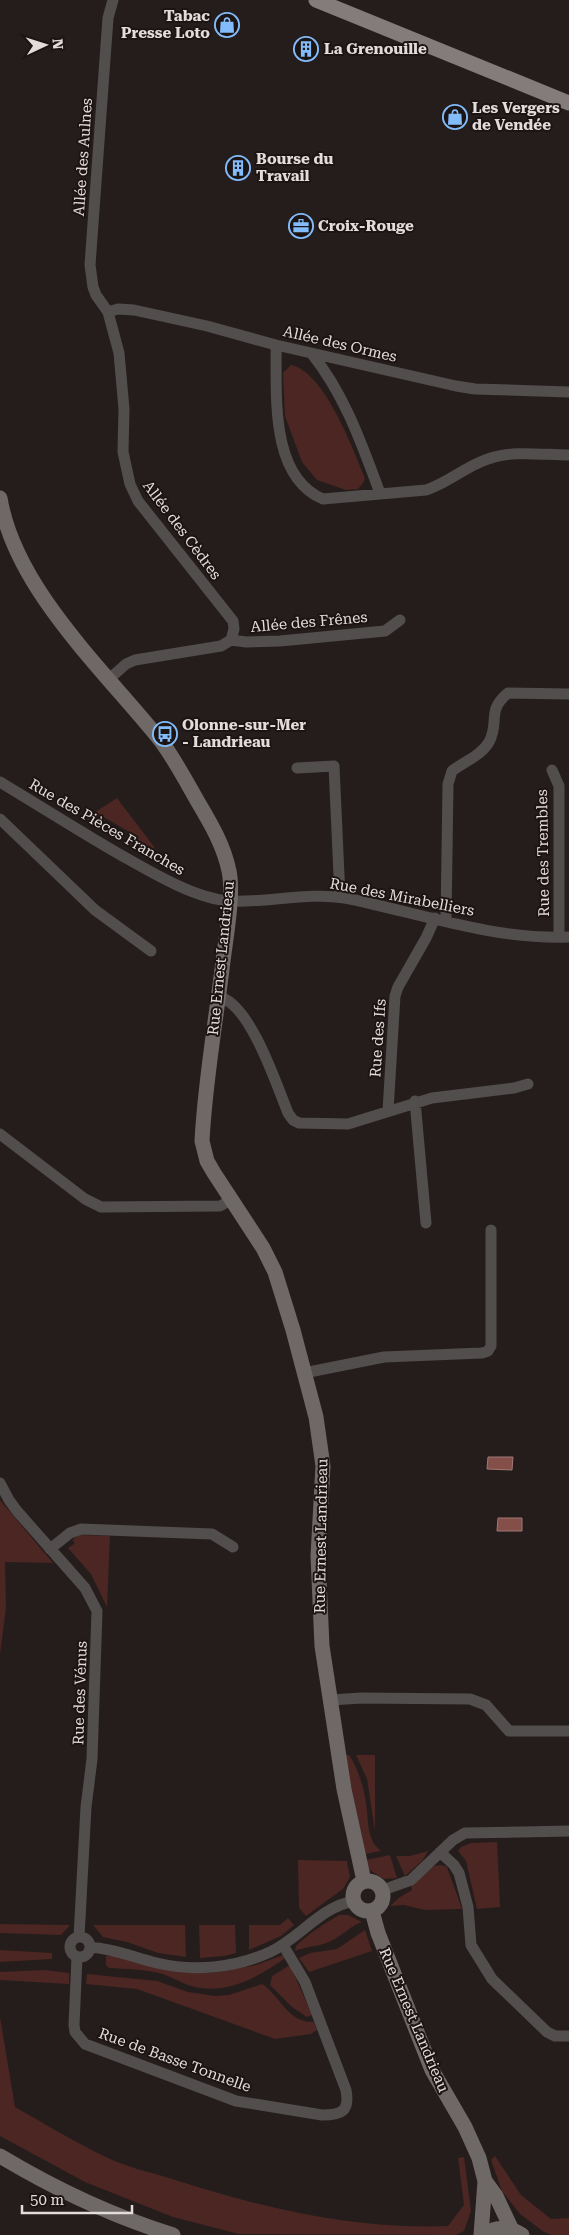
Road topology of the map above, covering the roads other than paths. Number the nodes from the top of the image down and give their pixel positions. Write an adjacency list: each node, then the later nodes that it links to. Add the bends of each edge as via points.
1 (113, 0): 4 (street, Allée des Aulnes, via 108,18 90,265 96,295)
2 (316, 0): 3 (main road)
3 (569, 103)
4 (108, 312): 5 (street, Allée des Ormes, via 134,310); 12 (street, Allée des Cèdres, via 119,353 124,409 123,452 130,484 138,501 233,621)
5 (276, 345): 6 (street, Allée des Ormes); 9 (street, via 277,417 285,451 300,483 323,499)
6 (312, 354): 7 (street, Allée des Ormes, via 475,390); 9 (street, via 334,385 357,432)
7 (569, 392)
8 (569, 455): 9 (street, via 504,454 487,459 436,487)
9 (380, 493)
10 (0, 498): 13 (street, Rue Ernest Landrieau, via 9,530 33,582)
11 (400, 620): 12 (street, Allée des Frênes, via 385,630 280,641)
12 (231, 640): 13 (street, Allée des Frênes, via 221,646 135,660)
13 (108, 680): 20 (street, Rue Ernest Landrieau, via 175,761 210,822 229,868)
14 (569, 694): 21 (street, via 508,692 496,705 489,742 452,771 448,784)
15 (297, 768): 19 (street, via 334,766)
16 (552, 770): 22 (street, Rue des Trembles, via 559,786)
17 (0, 782): 20 (street, Rue des Pièces Franches, via 151,873 188,890)
18 (0, 820): 23 (street, via 95,910)
19 (340, 897): 20 (street, Rue des Mirabelliers); 21 (street, Rue des Mirabelliers)
20 (229, 901): 24 (street, Rue Ernest Landrieau)
21 (441, 920): 22 (street, Rue des Mirabelliers, via 510,935); 27 (street, Rue des Ifs, via 426,938 395,996)
22 (564, 937)
23 (151, 952)
24 (218, 997): 27 (street, via 226,999 249,1026 293,1120 306,1124 348,1124); 29 (street, Rue Ernest Landrieau, via 202,1141 208,1161)
25 (528, 1084): 26 (street)
26 (415, 1102): 27 (street); 30 (street)
27 (388, 1111)
28 (0, 1134): 29 (street, via 85,1200 101,1207 220,1206)
29 (231, 1200): 32 (street, Rue Ernest Landrieau, via 275,1272)
30 (426, 1224)
31 (491, 1230): 32 (street, via 491,1346 488,1351 384,1357)
32 (304, 1373): 36 (street, Rue Ernest Landrieau, via 316,1417 323,1466 317,1581)
33 (0, 1483): 35 (street, Rue des Vénus, via 9,1500)
34 (234, 1546): 35 (street, via 212,1534 81,1530 70,1533)
35 (50, 1548): 44 (street, Rue des Vénus, via 85,1588 97,1611 98,1623)
36 (330, 1700): 37 (street, via 470,1699 486,1705 509,1731); 40 (street, Rue Ernest Landrieau, via 344,1789)
37 (569, 1731)
38 (569, 1831): 39 (street, via 470,1832 459,1836)
39 (440, 1852): 41 (street, via 411,1880); 48 (street, via 459,1873 469,1912 471,1945 492,1979 547,2032 555,2036)
40 (364, 1881): 41 (street, via 376,1882); 42 (street, via 355,1888)
41 (383, 1890): 43 (street, via 383,1902)
42 (354, 1901): 43 (street, via 361,1910); 45 (street, via 333,1906)
43 (372, 1911): 50 (street, Rue Ernest Landrieau, via 406,2008 441,2088 474,2146)
44 (80, 1937): 46 (street, via 85,1938); 47 (street, via 71,1941 69,1946)
45 (283, 1945): 46 (street, via 253,1959 230,1965 191,1968); 47 (street, Rue de Basse Tonnelle, via 305,1982 346,2090 348,2101 344,2110 335,2115 236,2101 85,2044 75,2032 74,2025)
46 (90, 1947): 47 (street, via 88,1953)
47 (78, 1957)
48 (569, 2036)
49 (0, 2156): 52 (street, via 86,2203)
50 (485, 2181): 51 (street, Rue Ernest Landrieau); 53 (street, Rue Ernest Landrieau)
51 (517, 2232): 53 (street, via 501,2228)
52 (173, 2235)
53 (483, 2235)

